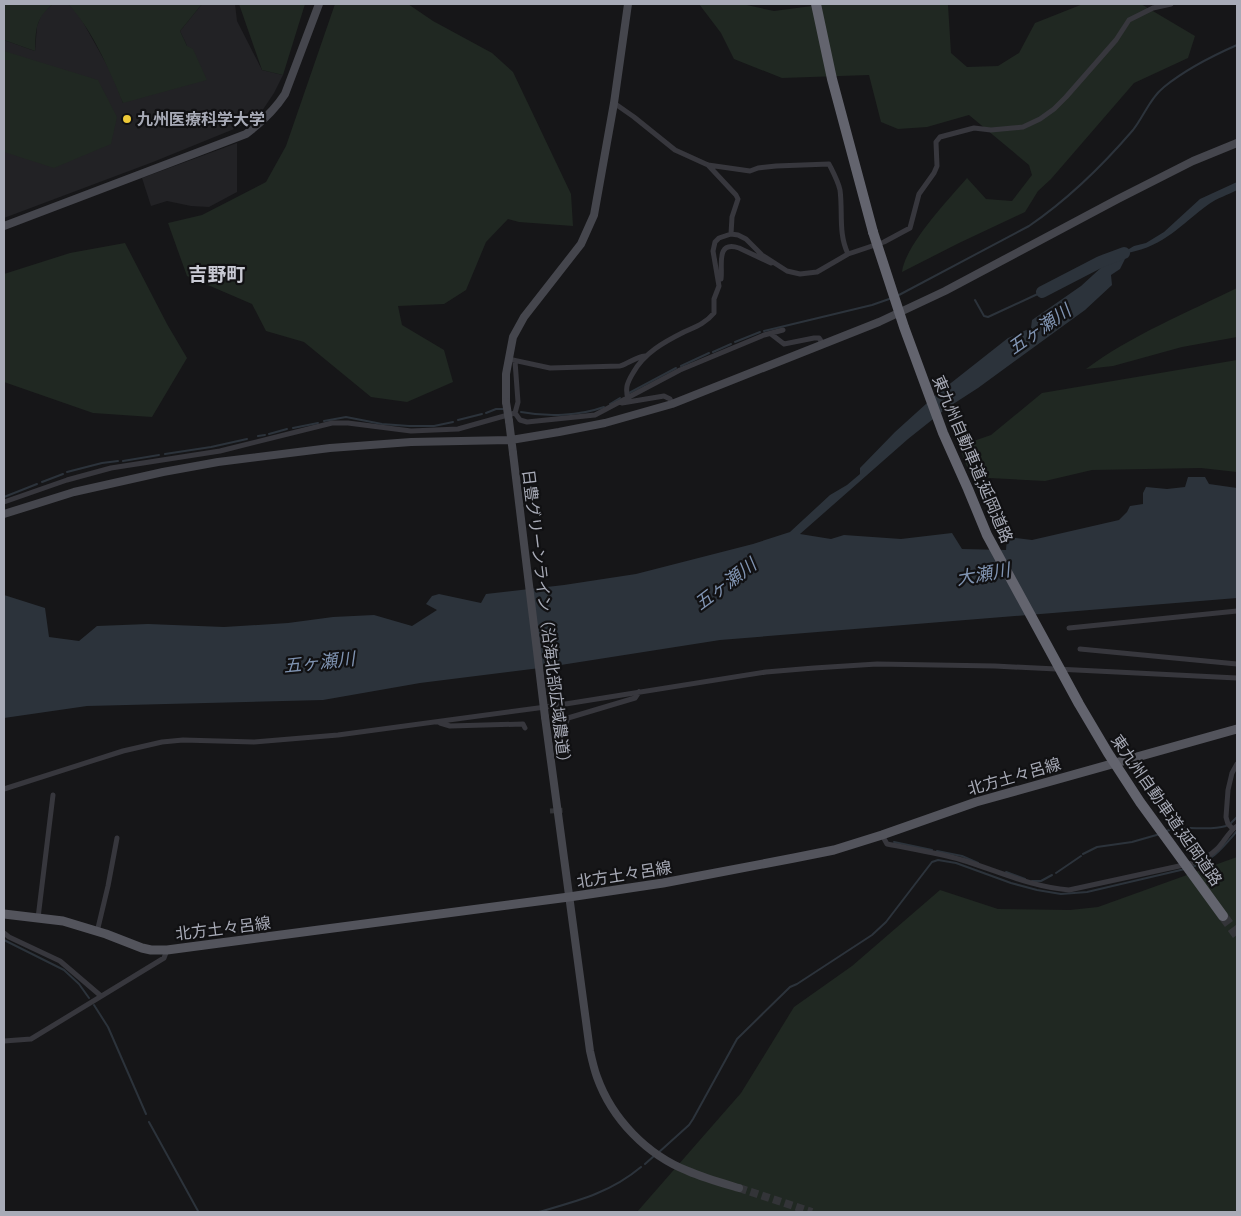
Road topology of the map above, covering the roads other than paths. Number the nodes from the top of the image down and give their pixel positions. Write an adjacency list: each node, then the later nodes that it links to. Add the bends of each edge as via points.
1 (319, 4): 10 (street, via 284,94 268,116 246,134)
2 (628, 4): 7 (street, 日豊グリーンライン（沿海北部広域農道）)
3 (811, 4): 6 (highway)
4 (816, 4): 6 (highway, 東九州自動車道;延岡道路)
5 (1171, 4): 12 (street, via 1153,8 1129,20 1116,40 1066,97 1040,119 1023,127 974,128 940,138 936,142 934,173 919,194 910,228 884,242)
6 (832, 79): 45 (highway, 東九州自動車道;延岡道路, bridge, via 873,232 904,327 942,433 987,535 1108,753 1150,817)
7 (614, 103): 9 (street, via 674,150); 19 (street, 日豊グリーンライン（沿海北部広域農道）, via 594,215 581,244 524,317 513,337)
8 (1237, 143): 17 (street, via 1127,194 945,290 879,322)
9 (708, 164): 11 (street, via 738,199); 12 (street, via 750,170 829,164 840,189 842,240)
10 (4, 226)
11 (731, 234): 13 (street, via 746,239); 14 (street, via 719,238 714,245)
12 (848, 254): 13 (street, via 809,274 794,274)
13 (780, 267): 14 (street, via 734,246 728,247 720,258)
14 (719, 286): 18 (street, via 714,299 714,314 710,319)
15 (783, 330): 16 (street)
16 (771, 334): 17 (street, via 784,344 819,338); 20 (street, via 680,370)
17 (823, 344): 22 (street)
18 (645, 356): 19 (street, via 620,366 572,368 550,368); 20 (street, via 625,388)
19 (511, 360): 23 (street, via 518,402); 24 (street, 日豊グリーンライン（沿海北部広域農道）, bridge, via 506,374)
20 (628, 399): 21 (street)
21 (621, 403): 22 (street, via 664,396 670,398); 23 (street, via 595,415 578,418 527,422 520,420)
22 (672, 404): 24 (street, via 605,423)
23 (515, 413): 25 (street, via 458,429 411,431 332,423 220,451 111,468)
24 (511, 440): 26 (street, via 402,443 274,454 163,472 74,492); 43 (street, 日豊グリーンライン（沿海北部広域農道）, bridge)
25 (4, 502)
26 (4, 514)
27 (1237, 611): 28 (street)
28 (1069, 628)
29 (1080, 649): 30 (street)
30 (1237, 664)
31 (1237, 678): 32 (street, via 1024,667 877,664 766,672)
32 (639, 692): 33 (street); 34 (street, via 635,698 568,718)
33 (440, 722): 35 (street, via 450,726 523,724); 38 (street, via 254,742 162,742)
34 (566, 723)
35 (525, 728)
36 (1237, 729): 41 (main road, 北方土々呂線, via 976,802)
37 (1237, 764): 40 (street, via 1228,790 1226,818 1228,824)
38 (4, 789)
39 (53, 795): 46 (street)
40 (1235, 828): 41 (street, via 1217,850 1193,864 1069,890 1022,881 961,860 887,844)
41 (882, 835): 43 (main road, 北方土々呂線, via 834,850 730,871)
42 (117, 838): 47 (street)
43 (569, 897): 49 (main road, 北方土々呂線); 52 (street, 日豊グリーンライン（沿海北部広域農道）, via 590,1052 597,1078 611,1106 648,1149 687,1171)
44 (4, 914): 46 (main road, 北方土々呂線)
45 (1223, 916)
46 (38, 918): 47 (main road, 北方土々呂線, via 63,921)
47 (97, 932): 49 (main road, 北方土々呂線, via 142,948)
48 (4, 933): 50 (street, via 60,961)
49 (167, 950): 50 (street, via 164,958)
50 (101, 996): 51 (street, via 31,1039)
51 (4, 1041)
52 (739, 1188)

